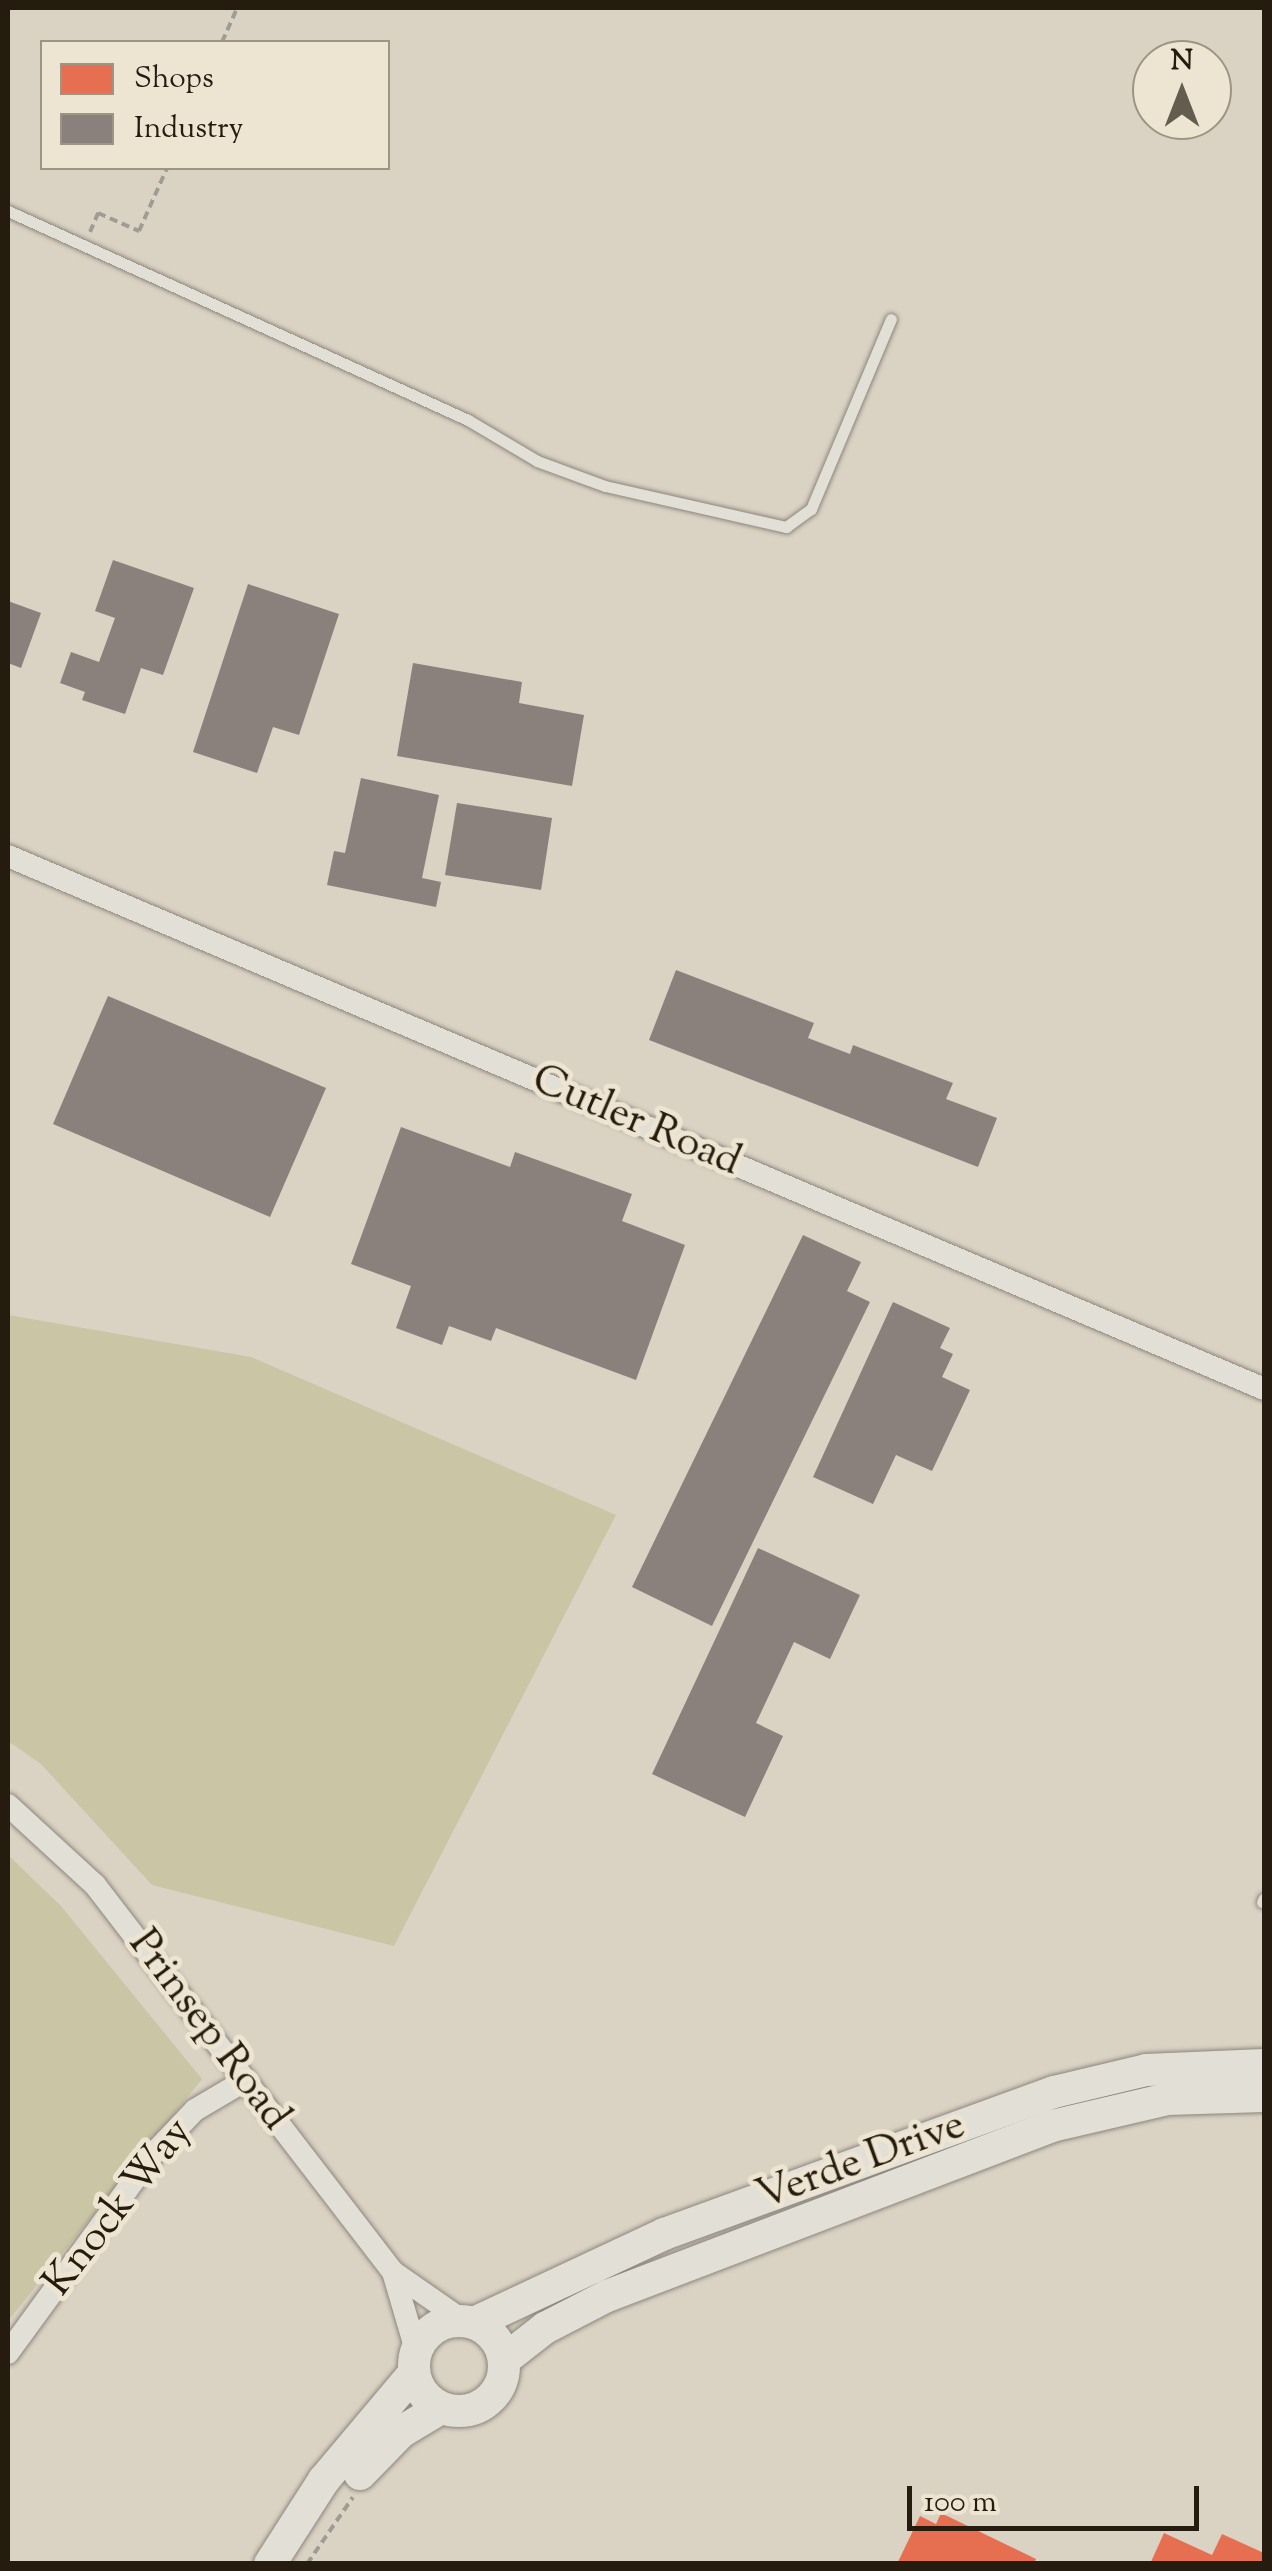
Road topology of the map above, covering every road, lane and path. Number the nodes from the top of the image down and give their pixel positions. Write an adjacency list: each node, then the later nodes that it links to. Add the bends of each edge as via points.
1 (237, 8): 2 (path)
2 (223, 40)
3 (166, 170): 5 (path, via 139,230 98,213)
4 (8, 211): 5 (lane)
5 (84, 245): 6 (lane, via 468,420 536,462 604,486 786,527 811,509)
6 (891, 319)
7 (8, 856): 8 (street, Cutler Road)
8 (1264, 1389)
9 (8, 1806): 11 (street, Prinsep Road, via 96,1885)
10 (1264, 2065): 14 (main road, Verde Drive, via 1146,2070 1054,2092 680,2228)
11 (246, 2080): 13 (street, Prinsep Road); 15 (street, Knock Way, via 195,2110 154,2153)
12 (1264, 2096): 17 (main road, Verde Drive, via 1167,2099 1052,2126 607,2296 545,2328)
13 (393, 2272): 14 (street, Prinsep Road); 16 (street, Prinsep Road)
14 (468, 2322): 16 (main road, via 439,2324); 17 (main road, via 494,2337)
15 (8, 2353)
16 (415, 2362): 18 (main road, via 423,2394); 19 (main road, via 324,2480)
17 (513, 2365): 18 (main road, via 486,2403); 18 (path, via 499,2411)
18 (446, 2416): 20 (main road, via 372,2461)
19 (270, 2564)
20 (292, 2564)

